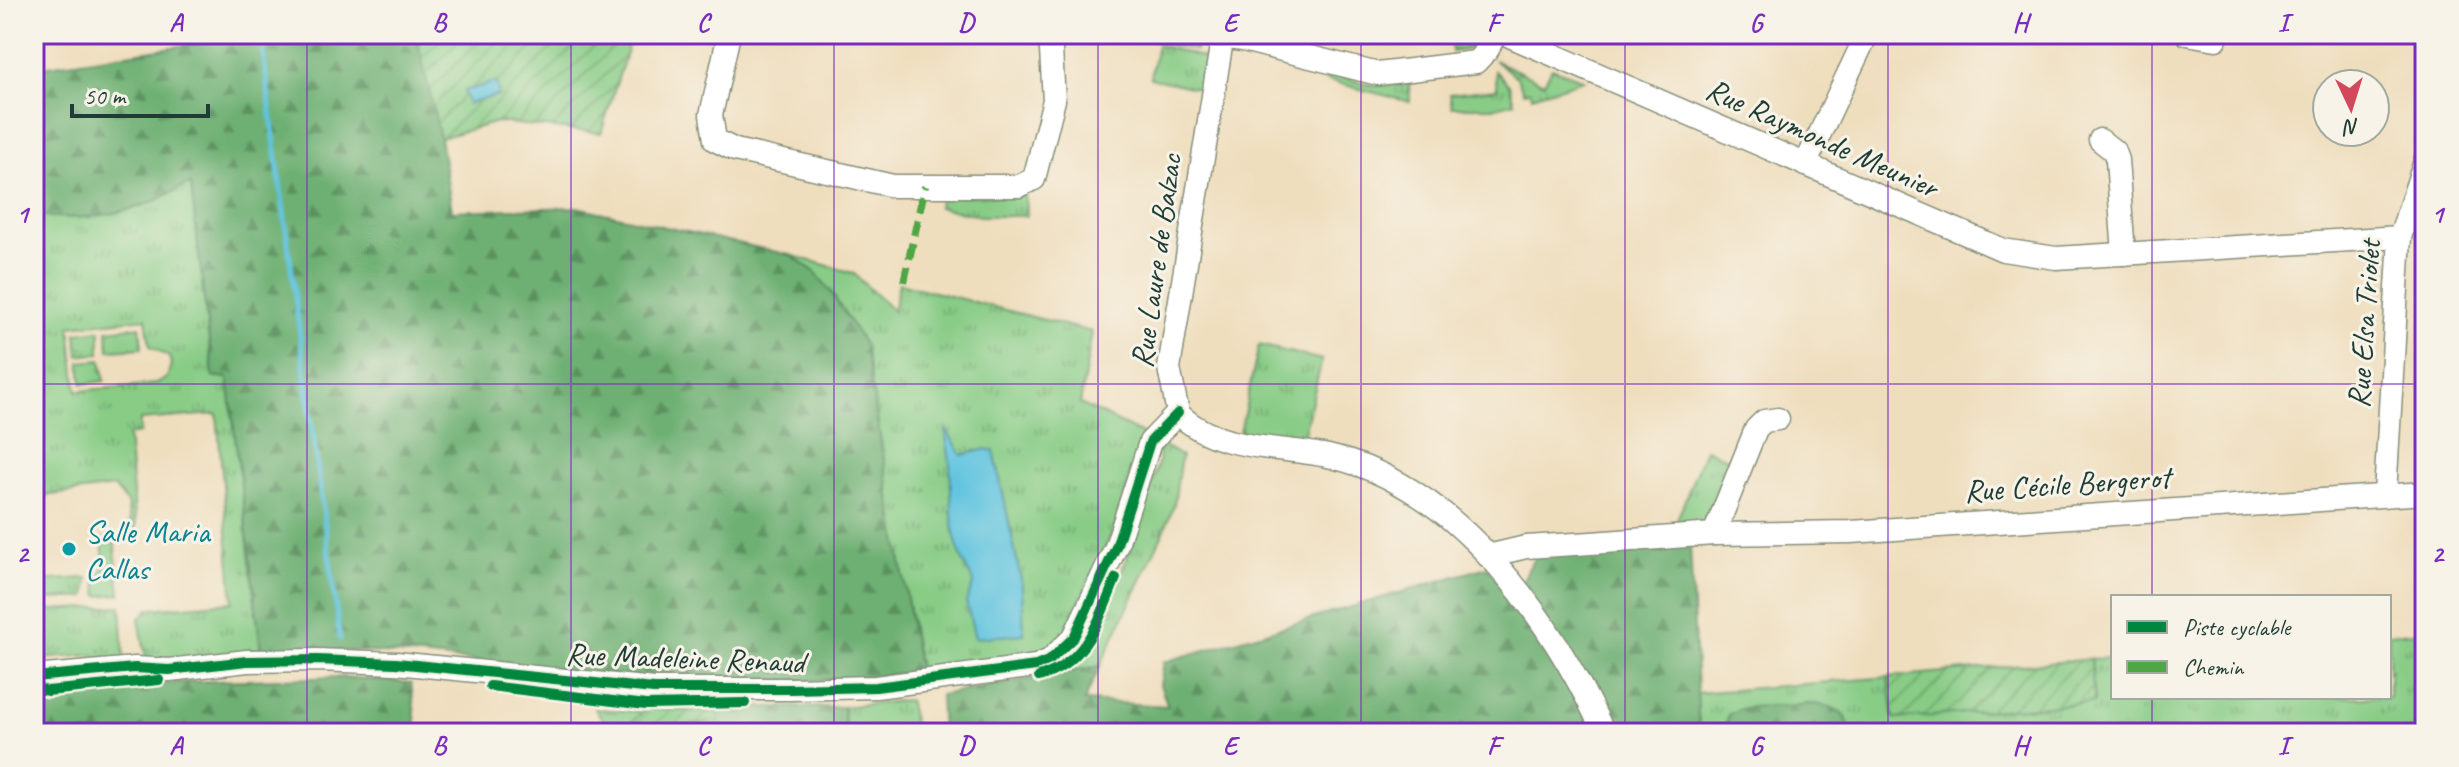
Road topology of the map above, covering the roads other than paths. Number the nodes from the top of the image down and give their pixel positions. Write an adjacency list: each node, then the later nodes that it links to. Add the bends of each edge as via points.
1 (729, 34): 2 (street, via 711,115 715,140 735,150 907,186 1019,186 1034,179 1054,100)
2 (1050, 34)
3 (1195, 34): 8 (street)
4 (1495, 34): 8 (street, via 1476,62 1378,74)
5 (1505, 34): 12 (street, Rue Raymonde Meunier)
6 (1867, 34): 12 (street)
7 (2187, 34): 9 (street)
8 (1223, 37): 15 (street, Rue Laure de Balzac, via 1169,368)
9 (2216, 39)
10 (2100, 140): 14 (street, via 2117,160)
11 (2425, 161): 13 (street, Rue Elsa Triolet)
12 (1805, 165): 14 (street, Rue Raymonde Meunier, via 2003,250 2056,258)
13 (2400, 237): 14 (street, Rue Raymonde Meunier); 18 (street, Rue Elsa Triolet)
14 (2124, 254)
15 (1178, 413): 20 (street, Rue Laure de Balzac, via 1212,436 1336,458 1388,476 1430,503); 21 (street, Rue Madeleine Renaud, via 1150,442 1116,547 1074,637 1036,666 876,687 790,689 654,689 317,660)
16 (1778, 419): 19 (street, via 1756,429)
17 (2425, 493): 18 (street, Rue Cécile Bergerot)
18 (2385, 495): 19 (street, Rue Cécile Bergerot, via 1851,532)
19 (1714, 534): 20 (street, Rue Cécile Bergerot, via 1526,547)
20 (1488, 556): 22 (street, Rue Laure de Balzac, via 1555,639)
21 (34, 677)
22 (1604, 733)

